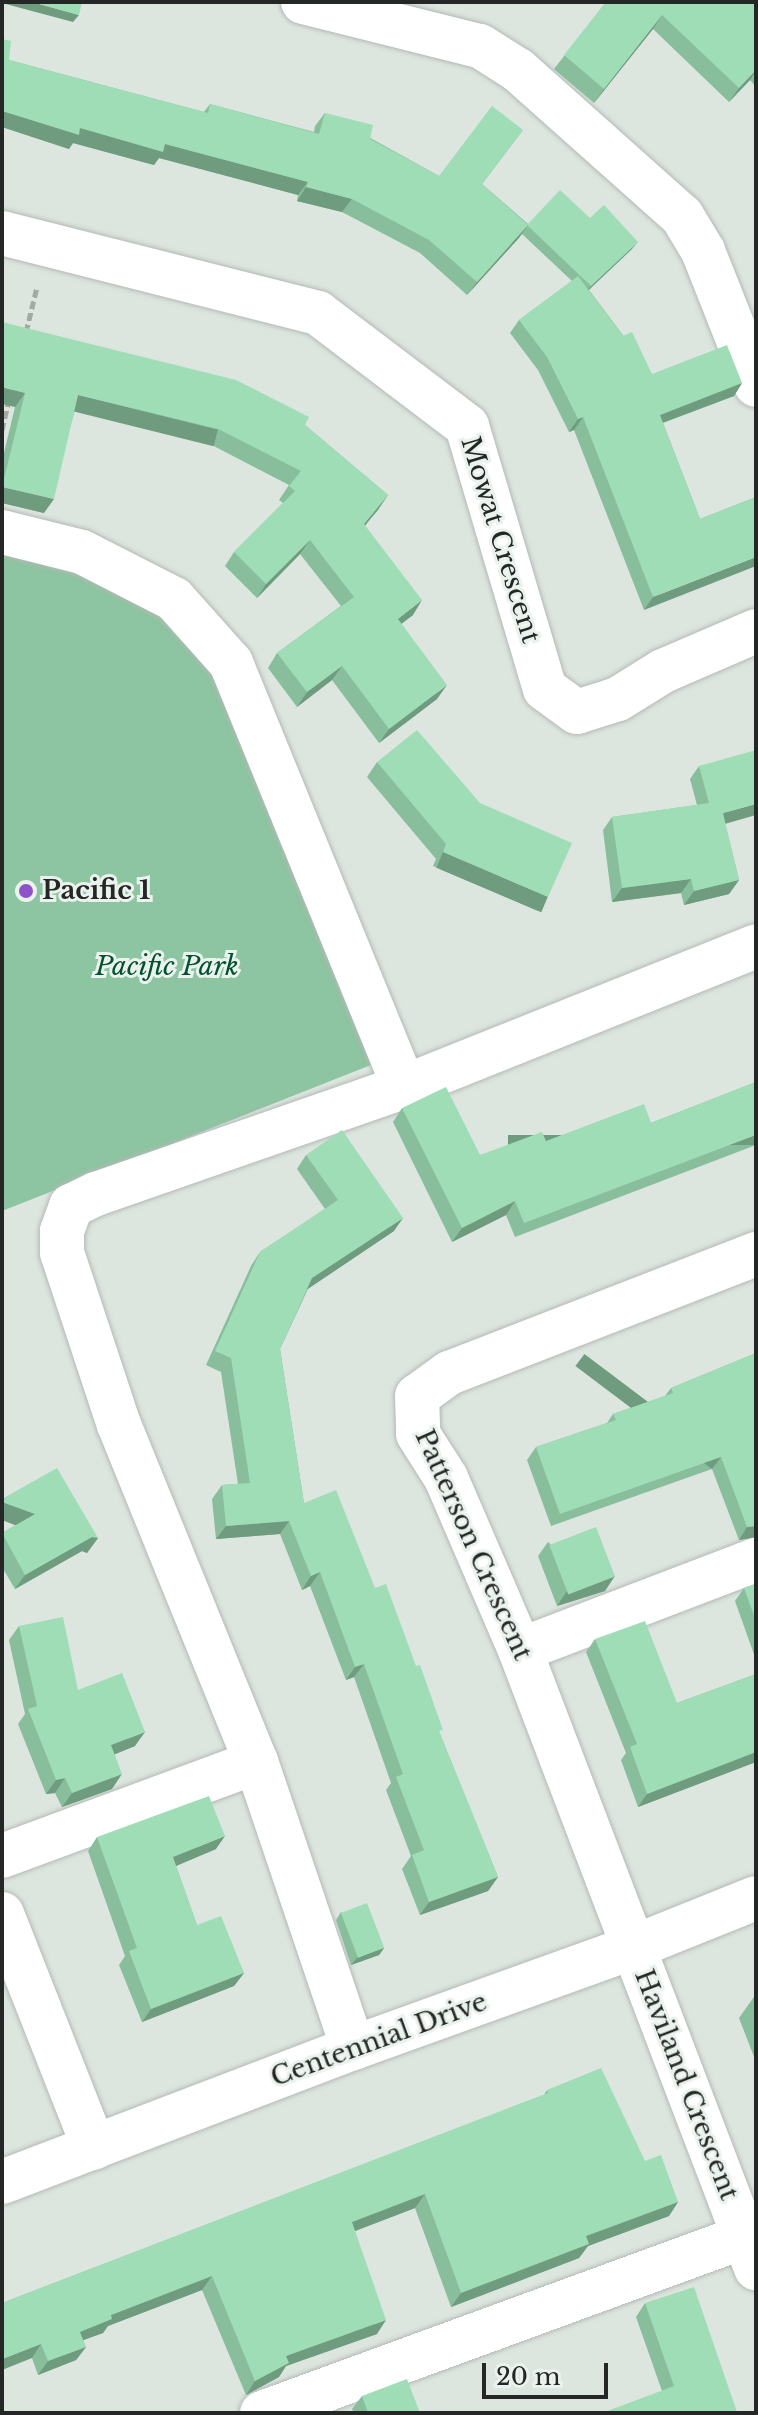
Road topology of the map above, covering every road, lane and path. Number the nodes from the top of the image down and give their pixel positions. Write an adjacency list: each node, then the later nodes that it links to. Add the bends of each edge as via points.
1 (303, 2): 6 (street, via 480,46 518,70 682,216 703,251)
2 (2, 233): 9 (street, Mowat Crescent, via 318,313 467,426 545,689 577,712 618,699 663,671)
3 (39, 280): 4 (path)
4 (24, 340)
5 (13, 385): 7 (path)
6 (756, 385)
7 (2, 430)
8 (2, 532): 11 (street, via 82,552 174,599 231,663)
9 (756, 631)
10 (756, 946): 11 (street)
11 (404, 1087): 15 (street, via 96,1194 71,1206 62,1231 62,1253 119,1425)
12 (756, 1254): 14 (street, Patterson Crescent, via 449,1373 417,1396 418,1434 446,1478)
13 (756, 1560): 14 (street)
14 (520, 1650): 19 (street, Patterson Crescent)
15 (256, 1762): 16 (street); 20 (street)
16 (2, 1856)
17 (756, 1898): 19 (street, Centennial Drive)
18 (2, 1914): 21 (street)
19 (634, 1947): 20 (street, Centennial Drive); 23 (street, Haviland Crescent)
20 (353, 2048): 21 (street, Centennial Drive)
21 (94, 2148): 22 (street, Centennial Drive)
22 (2, 2182)
23 (750, 2252): 24 (street)
24 (262, 2413)

